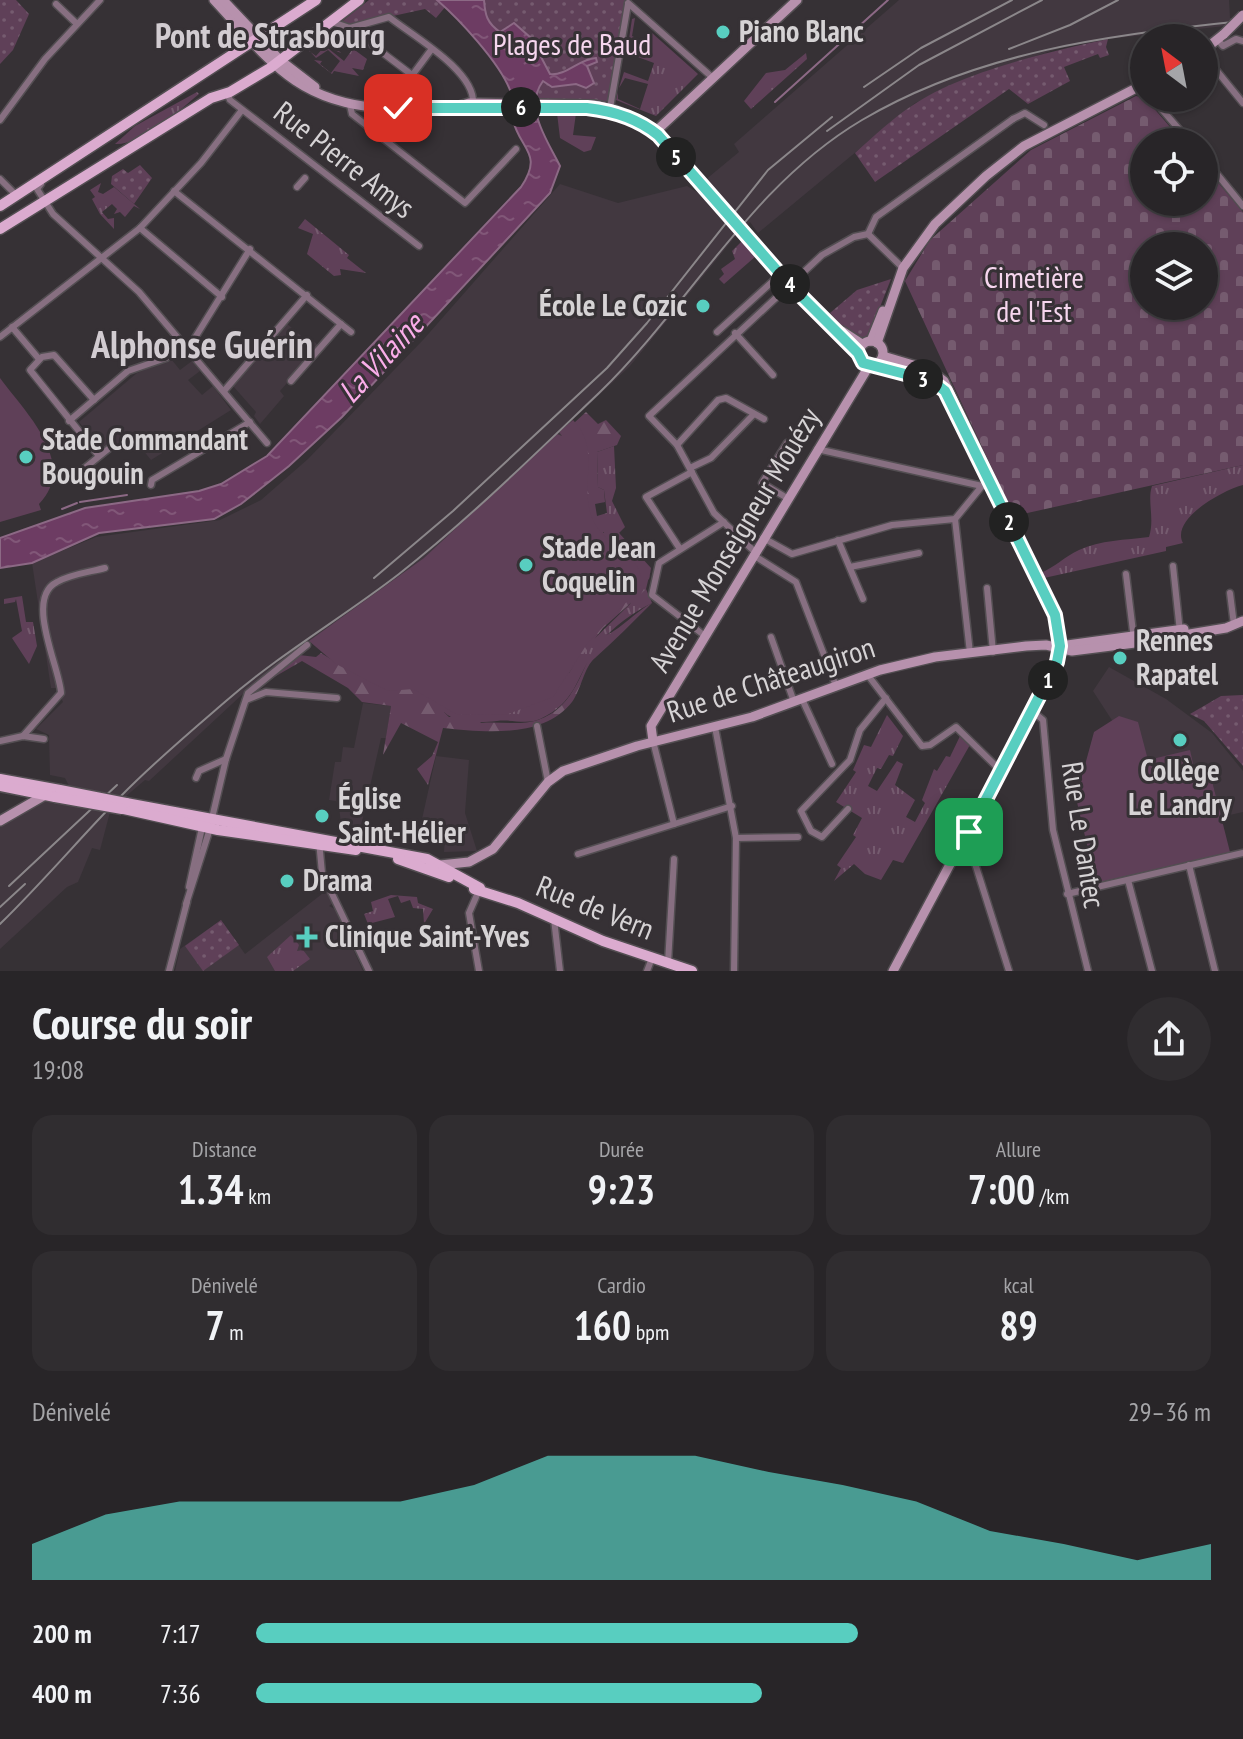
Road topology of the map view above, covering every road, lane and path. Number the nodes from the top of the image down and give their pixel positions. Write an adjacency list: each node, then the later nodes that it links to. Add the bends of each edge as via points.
1 (100, 0): 11 (street)
2 (214, 0): 14 (main road)
3 (223, 0): 14 (main road)
4 (316, 0): 14 (main road)
5 (359, 0): 10 (main road)
6 (797, 0): 21 (main road)
7 (628, 2): 21 (street); 31 (street)
8 (56, 4): 11 (street)
9 (1243, 15): 13 (main road, bridge)
10 (331, 22): 12 (street); 18 (main road)
11 (77, 24): 33 (street)
12 (350, 28): 17 (street, via 389,17); 20 (street)
13 (1221, 37): 15 (main road); 16 (street, via 1223,46)
14 (254, 38): 18 (main road); 38 (main road)
15 (1218, 40)
16 (1243, 41)
17 (431, 50): 20 (street); 24 (street, via 472,87)
18 (277, 62): 23 (main road); 26 (main road)
19 (1218, 71): 25 (street)
20 (412, 75): 27 (street)
21 (713, 78): 36 (main road)
22 (1130, 92): 54 (main road, via 1049,131 999,164 924,236)
23 (227, 93): 30 (street, Rue Pierre Amys); 45 (main road)
24 (473, 103): 28 (main road); 29 (main road)
25 (1243, 103)
26 (350, 105): 27 (main road); 37 (street, via 352,114 465,203)
27 (394, 105): 29 (main road)
28 (509, 105): 29 (main road); 31 (main road)
29 (456, 107)
30 (242, 110): 43 (street); 51 (street, Rue Pierre Amys)
31 (613, 110): 36 (main road)
32 (1164, 112): 35 (street)
33 (0, 120)
34 (1044, 125): 50 (street, via 1025,113 1013,119 876,217)
35 (1178, 128)
36 (655, 132): 55 (main road)
37 (516, 149)
38 (72, 160): 44 (main road); 45 (street, via 38,186)
39 (1218, 175): 47 (street)
40 (305, 178): 42 (street)
41 (0, 179): 44 (street)
42 (297, 187)
43 (174, 191): 48 (street); 52 (street)
44 (16, 195): 46 (main road)
45 (44, 201): 49 (main road); 53 (street)
46 (0, 206)
47 (1243, 206)
48 (140, 228): 53 (street); 58 (street)
49 (0, 229)
50 (868, 234): 54 (street); 56 (street, via 832,247)
51 (419, 246)
52 (250, 249): 57 (street); 58 (street)
53 (99, 258): 60 (street); 65 (street, via 139,292)
54 (903, 268): 66 (main road)
55 (782, 273): 56 (main road); 62 (street)
56 (790, 281): 63 (street); 66 (main road, via 827,319)
57 (307, 295): 59 (street); 72 (street)
58 (222, 297): 65 (street)
59 (341, 324): 61 (street); 71 (street)
60 (12, 327): 64 (street); 68 (street)
61 (351, 332)
62 (717, 332)
63 (735, 333): 70 (street); 81 (street, via 649,416)
64 (0, 337)
65 (186, 346): 72 (street); 73 (street, via 128,371)
66 (867, 346): 67 (main road); 69 (main road, via 863,363)
67 (883, 356): 69 (main road, Avenue Monseigneur Mouézy); 74 (main road, via 934,372)
68 (39, 359): 73 (street, via 56,356); 77 (street, via 29,374)
69 (872, 365): 74 (main road, via 935,383); 83 (main road, Avenue Monseigneur Mouézy)
70 (773, 375)
71 (291, 381)
72 (224, 391): 78 (street)
73 (94, 400): 77 (street)
74 (954, 404): 87 (main road)
75 (754, 414): 76 (street); 81 (street, via 726,398 718,400); 85 (street, via 711,458)
76 (764, 419)
77 (69, 421): 84 (street)
78 (250, 422): 79 (street); 88 (street)
79 (267, 443)
80 (787, 443): 89 (street, via 762,483)
81 (677, 445): 85 (street)
82 (112, 446): 84 (street)
83 (817, 449): 87 (street); 89 (main road, Avenue Monseigneur Mouézy)
84 (99, 456): 86 (street)
85 (691, 470): 91 (street); 94 (street, via 646,497)
86 (76, 475)
87 (987, 484): 90 (street); 110 (main road, via 1057,620)
88 (151, 485)
89 (787, 498): 92 (main road, Avenue Monseigneur Mouézy)
90 (955, 519): 93 (street, via 892,525); 112 (street)
91 (724, 522): 94 (street); 95 (street)
92 (763, 538): 93 (street, via 792,554); 95 (main road, Avenue Monseigneur Mouézy)
93 (838, 540): 98 (street)
94 (680, 549): 106 (street, via 659,563 652,595)
95 (754, 553): 106 (main road, Avenue Monseigneur Mouézy); 114 (street, via 796,582)
96 (919, 553): 98 (street)
97 (1173, 566): 105 (street)
98 (850, 567): 103 (street)
99 (105, 568): 122 (street, via 55,582 47,592 45,628 61,693)
100 (1126, 574): 108 (street)
101 (987, 588): 111 (street)
102 (1230, 593): 104 (street)
103 (863, 599)
104 (1240, 624): 105 (main road, Rue de Châteaugiron)
105 (1180, 633): 108 (main road, Rue de Châteaugiron)
106 (705, 636): 125 (main road, Avenue Monseigneur Mouézy, via 651,726)
107 (771, 637): 118 (street)
108 (1134, 639): 110 (main road, Rue de Châteaugiron, via 1072,651)
109 (307, 645): 117 (street, via 266,676)
110 (1060, 646): 111 (main road, Rue de Châteaugiron); 119 (main road)
111 (993, 652): 112 (main road, Rue de Châteaugiron)
112 (970, 653): 113 (main road, Rue de Châteaugiron)
113 (867, 674): 114 (main road, Rue de Châteaugiron); 116 (street)
114 (836, 686): 118 (main road, Rue de Châteaugiron)
115 (337, 698): 117 (street, via 266,692)
116 (886, 698): 128 (street, via 922,746 956,727); 135 (street, via 860,730 850,760 801,811 811,831 822,837)
117 (246, 700): 126 (street)
118 (798, 701): 121 (main road, Rue de Châteaugiron); 127 (street)
119 (1031, 711): 128 (main road); 151 (street, Rue Le Dantec, via 1043,720 1053,830)
120 (537, 726): 131 (street)
121 (715, 727): 125 (main road, Rue de Châteaugiron); 134 (street)
122 (23, 736): 123 (street); 124 (street)
123 (44, 739)
124 (0, 741)
125 (653, 741): 131 (main road, Rue de Châteaugiron, via 569,768); 138 (street)
126 (226, 759): 129 (street, via 199,771); 137 (street)
127 (832, 764)
128 (1000, 770): 142 (main road)
129 (196, 778)
130 (0, 779): 133 (main road)
131 (548, 782): 147 (main road, Rue de Châteaugiron, via 493,849 469,862)
132 (0, 786): 133 (main road)
133 (53, 794): 136 (main road); 137 (main road, bridge)
134 (732, 806): 138 (street); 140 (street)
135 (848, 809)
136 (0, 821)
137 (209, 824): 141 (main road); 141 (main road, via 277,830); 155 (street)
138 (674, 824): 143 (street)
139 (798, 837): 140 (street)
140 (736, 838): 161 (street)
141 (319, 841): 145 (main road); 147 (main road); 156 (street, via 322,873)
142 (961, 846): 162 (main road); 163 (street, via 973,857)
143 (578, 854)
144 (1239, 854): 148 (street)
145 (398, 859): 147 (main road); 150 (main road, Rue de Vern)
146 (674, 859): 154 (street)
147 (440, 865): 150 (main road, Rue de Vern)
148 (1189, 865): 149 (street); 166 (street)
149 (1128, 880): 151 (street); 165 (street)
150 (480, 888): 152 (main road, Rue de Vern); 157 (street, via 469,913)
151 (1067, 894): 164 (street, Rue Le Dantec)
152 (554, 918): 153 (main road, Rue de Vern); 158 (street)
153 (652, 958): 154 (main road, Rue de Vern); 159 (street)
154 (668, 963): 160 (main road, Rue de Vern)
155 (169, 971)
156 (369, 971)
157 (479, 971)
158 (560, 971)
159 (647, 971)
160 (692, 971)
161 (734, 971)
162 (893, 971)
163 (1009, 971)
164 (1088, 971)
165 (1152, 971)
166 (1215, 971)

